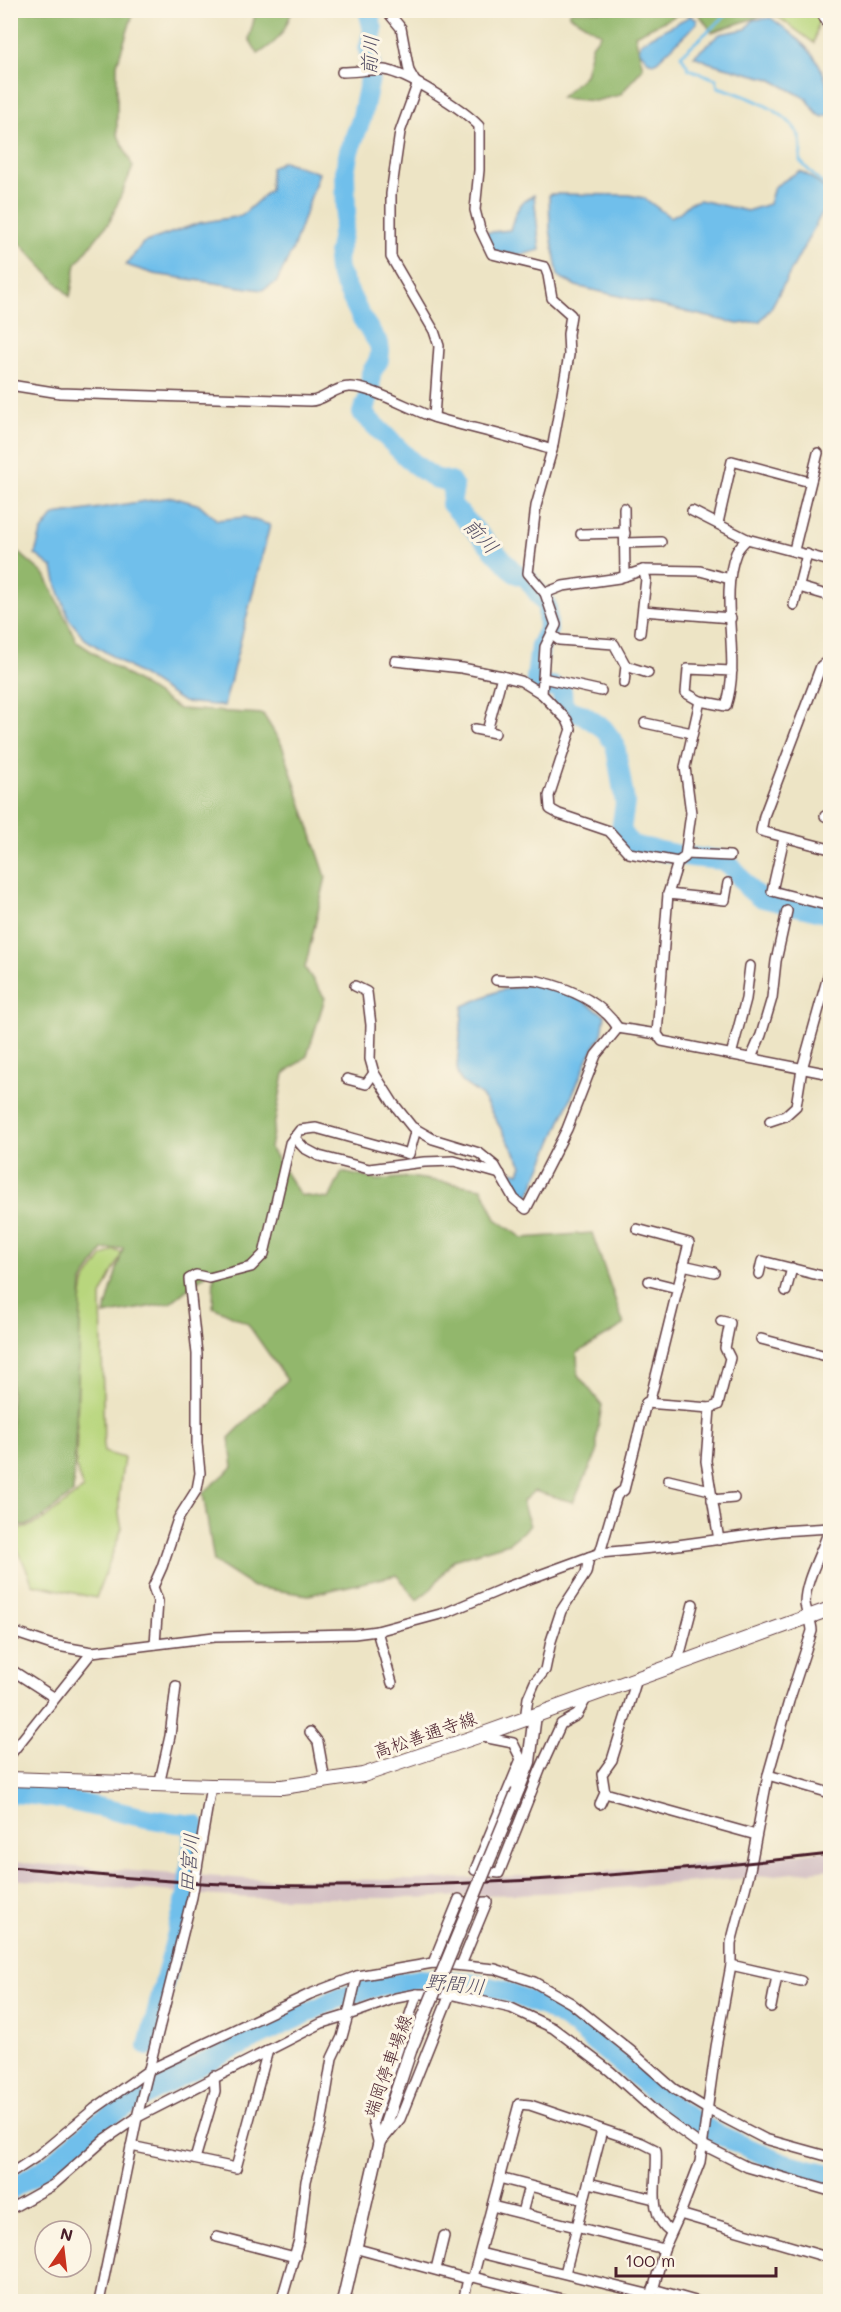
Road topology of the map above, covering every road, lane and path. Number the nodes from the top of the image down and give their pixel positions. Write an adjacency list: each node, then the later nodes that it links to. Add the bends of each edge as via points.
1 (386, 10): 5 (street, via 401,28 409,71)
2 (820, 10): 3 (street)
3 (831, 28)
4 (342, 72): 5 (street, via 384,70)
5 (417, 85): 7 (street, via 400,132 391,194 390,257 439,346); 8 (street, via 466,113 479,126 475,210 492,254 544,267 552,298 571,315 569,355)
6 (10, 385): 7 (street, via 71,393 310,401 350,387)
7 (434, 417): 8 (street)
8 (552, 450): 26 (street, via 536,506 528,573)
9 (818, 453): 10 (street)
10 (810, 482): 13 (street, via 732,461); 19 (street)
11 (624, 508): 14 (street)
12 (692, 511): 13 (street)
13 (718, 523): 16 (street)
14 (625, 533): 15 (street); 18 (street)
15 (580, 534)
16 (747, 539): 19 (street); 24 (street, via 736,552)
17 (660, 542): 18 (street)
18 (625, 543): 23 (street)
19 (794, 550): 20 (street)
20 (807, 554): 21 (street); 25 (street)
21 (831, 561)
22 (644, 570): 23 (street); 24 (street, via 700,571); 29 (street)
23 (625, 576): 26 (street, via 563,586)
24 (730, 579): 30 (street)
25 (799, 587): 27 (street); 28 (street)
26 (545, 593): 32 (street, via 556,625)
27 (831, 596)
28 (794, 605)
29 (643, 611): 30 (street); 31 (street)
30 (731, 618): 36 (street)
31 (640, 633)
32 (552, 635): 35 (street, via 559,640 614,644); 39 (street, via 545,647)
33 (831, 659): 47 (street, via 821,666 764,816 761,831)
34 (395, 661): 38 (street)
35 (626, 666): 37 (street); 40 (street)
36 (732, 671): 43 (street, via 726,706); 43 (street, via 688,669 686,693)
37 (648, 673)
38 (502, 676): 42 (street, via 521,681); 45 (street, via 491,732)
39 (543, 678): 41 (street); 42 (street)
40 (624, 683)
41 (602, 690)
42 (542, 694): 51 (street, via 571,729 549,796 550,809 609,831 629,853)
43 (700, 701): 46 (street)
44 (645, 723): 46 (street)
45 (475, 729)
46 (692, 734): 49 (street, via 685,767 691,813)
47 (784, 838): 48 (street); 54 (street, via 772,891)
48 (831, 849)
49 (686, 854): 50 (street); 51 (street)
50 (730, 856)
51 (678, 862): 53 (street)
52 (728, 883): 53 (street, via 725,900)
53 (668, 894): 61 (street)
54 (831, 906)
55 (787, 911): 63 (street, via 772,998)
56 (750, 966): 62 (street)
57 (831, 969): 64 (street)
58 (496, 980): 60 (street, via 537,981 585,997 610,1014)
59 (355, 986): 65 (street, via 366,992)
60 (618, 1028): 61 (street); 71 (street, via 596,1055 567,1129 526,1209 514,1199)
61 (657, 1034): 62 (street, via 662,1041)
62 (731, 1055): 63 (street)
63 (751, 1058): 64 (street)
64 (802, 1069): 66 (street); 68 (street, via 796,1106)
65 (374, 1073): 67 (street, via 366,1084); 69 (street)
66 (831, 1074)
67 (347, 1079)
68 (770, 1122)
69 (416, 1129): 70 (street, via 409,1154 315,1128 300,1130); 71 (street, via 433,1139 479,1153)
70 (294, 1137): 71 (street, via 319,1156 369,1169 453,1161); 98 (street, via 264,1254 251,1266 209,1278 196,1275 189,1279 197,1354 200,1473 197,1489 178,1519 153,1587 158,1601)
71 (500, 1174)
72 (637, 1229): 73 (street, via 689,1243)
73 (683, 1265): 75 (street); 79 (street)
74 (792, 1268): 76 (street, via 762,1261); 77 (street); 80 (street)
75 (714, 1272)
76 (759, 1274)
77 (831, 1278)
78 (649, 1281): 79 (street)
79 (677, 1288): 84 (street, via 650,1400)
80 (786, 1291)
81 (741, 1326): 85 (street, via 726,1322 725,1348 730,1358 717,1405)
82 (761, 1339): 83 (street)
83 (831, 1357)
84 (646, 1403): 85 (street); 91 (street, via 624,1490 617,1495)
85 (710, 1408): 87 (street, via 706,1461)
86 (668, 1480): 87 (street)
87 (711, 1495): 88 (street); 90 (street)
88 (734, 1498)
89 (831, 1530): 90 (street, via 780,1531); 95 (street, via 805,1602)
90 (719, 1540): 91 (street)
91 (600, 1553): 92 (street)
92 (589, 1557): 97 (street, via 448,1612); 107 (street, via 586,1573 561,1611 545,1670 528,1698)
93 (693, 1604): 100 (street)
94 (831, 1609): 95 (main road, 高松善通寺線)
95 (810, 1617): 100 (main road, 高松善通寺線); 111 (street, via 812,1631)
96 (10, 1631): 99 (street, via 52,1645)
97 (377, 1631): 98 (street, via 214,1637); 103 (street)
98 (155, 1644): 99 (street)
99 (92, 1652): 106 (street)
100 (676, 1665): 102 (main road, 高松善通寺線)
101 (10, 1669): 106 (street)
102 (637, 1679): 105 (main road, 高松善通寺線); 117 (street, via 612,1760 602,1774)
103 (392, 1683)
104 (176, 1686): 114 (street)
105 (587, 1697): 107 (main road, 高松善通寺線); 109 (street, via 577,1715 561,1724 499,1873 475,1870 521,1759 513,1743)
106 (55, 1698): 110 (street)
107 (530, 1717): 109 (main road, 高松善通寺線); 137 (main road, 端岡停車場線, bridge, via 529,1762 410,2051)
108 (310, 1732): 113 (street, via 318,1742)
109 (478, 1736): 113 (main road, 高松善通寺線, via 382,1769)
110 (10, 1755)
111 (768, 1775): 116 (street); 119 (street)
112 (10, 1779): 114 (main road, 高松善通寺線)
113 (325, 1781): 115 (main road, 高松善通寺線, via 282,1786)
114 (159, 1785): 115 (main road, 高松善通寺線)
115 (211, 1786): 131 (street, via 192,1897)
116 (831, 1792)
117 (605, 1793): 118 (street); 119 (street)
118 (600, 1804)
119 (756, 1834): 122 (street, via 731,1943)
120 (433, 1963): 121 (street); 121 (street, via 458,1901 487,1902); 124 (street)
121 (461, 1965): 133 (street, via 495,1969 534,1982 570,2003)
122 (731, 1965): 123 (street); 133 (street)
123 (777, 1976): 125 (street); 128 (street)
124 (357, 1977): 129 (street); 131 (street, via 310,1994)
125 (801, 1981)
126 (417, 1994): 127 (street); 129 (street); 137 (street, via 373,2122)
127 (450, 1994): 136 (street, via 511,2007 553,2028 658,2114); 137 (street, via 400,2119)
128 (771, 2007)
129 (349, 2013): 130 (street); 159 (street, via 333,2058 306,2181)
130 (268, 2050): 132 (street); 140 (street, via 236,2168)
131 (149, 2073): 134 (street); 141 (street, via 94,2109)
132 (214, 2076): 134 (street); 140 (street, via 215,2091)
133 (709, 2113): 136 (street); 139 (street, via 765,2139)
134 (138, 2115): 138 (street); 149 (street, via 53,2184)
135 (602, 2130): 142 (street, via 519,2104); 143 (street); 146 (street, via 656,2150)
136 (704, 2143): 145 (street, via 747,2167); 151 (street)
137 (379, 2145): 156 (main road, 端岡停車場線)
138 (131, 2146): 140 (street); 166 (street)
139 (831, 2157)
140 (195, 2159)
141 (10, 2174)
142 (499, 2178): 144 (street); 148 (street)
143 (589, 2183): 146 (street); 147 (street)
144 (529, 2186): 147 (street); 150 (street)
145 (831, 2191)
146 (654, 2199): 153 (street, via 662,2226)
147 (584, 2200): 152 (street)
148 (492, 2206): 150 (street); 158 (street)
149 (10, 2209)
150 (522, 2213): 152 (street)
151 (680, 2214): 153 (street); 160 (street)
152 (578, 2227): 157 (street); 162 (street)
153 (671, 2232): 157 (street)
154 (444, 2236): 161 (street)
155 (217, 2237): 159 (street)
156 (354, 2248): 161 (street); 168 (main road, 端岡停車場線)
157 (664, 2249): 165 (street)
158 (480, 2253): 162 (street); 163 (street)
159 (295, 2257): 167 (street)
160 (831, 2258)
161 (436, 2269): 163 (street)
162 (566, 2273): 165 (street)
163 (471, 2278): 164 (street); 169 (street)
164 (526, 2290): 170 (street); 171 (street)
165 (651, 2295): 172 (street)
166 (99, 2301)
167 (281, 2301)
168 (343, 2301)
169 (463, 2301)
170 (523, 2301)
171 (574, 2301)
172 (699, 2301)

